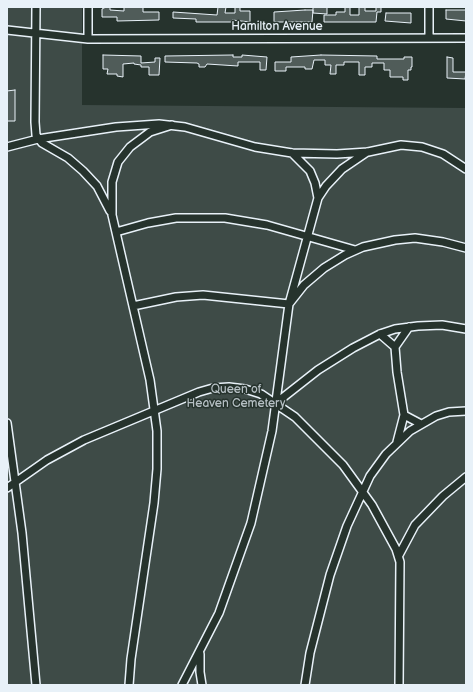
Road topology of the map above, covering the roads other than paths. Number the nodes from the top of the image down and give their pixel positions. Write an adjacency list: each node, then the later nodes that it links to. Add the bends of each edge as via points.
1 (36, 7): 5 (street)
2 (88, 7): 8 (street)
3 (428, 7): 6 (street)
4 (7, 30): 5 (street, Hamilton Avenue)
5 (35, 32): 8 (street, Hamilton Avenue); 10 (street, via 35,122)
6 (429, 38): 7 (street, Hamilton Avenue); 8 (street, Hamilton Avenue)
7 (466, 38)
8 (88, 39)
9 (172, 125): 10 (street, via 116,127); 13 (street, via 200,130 255,147); 16 (street, via 150,132 136,141 118,162 112,182)
10 (38, 139): 11 (street); 16 (street, via 83,171 96,186)
11 (7, 147)
12 (367, 152): 13 (street); 14 (street, via 401,146 422,147 444,154); 15 (street, via 342,169)
13 (292, 153): 15 (street, via 310,171)
14 (466, 169)
15 (318, 198): 18 (street)
16 (112, 215): 17 (street)
17 (116, 232): 18 (street, via 163,220 211,217 253,222); 22 (street)
18 (307, 236): 20 (street); 21 (street)
19 (466, 248): 20 (street, via 415,238)
20 (355, 250): 21 (street, via 314,276)
21 (289, 304): 22 (street, via 203,295 176,297); 27 (street)
22 (133, 306): 28 (street)
23 (409, 327): 24 (street, via 442,325); 25 (street); 26 (street)
24 (466, 329)
25 (380, 334): 26 (street); 27 (street, via 318,370)
26 (395, 347): 30 (street)
27 (276, 403): 28 (street, via 253,391 221,387 199,392); 37 (street, via 318,438 343,464); 39 (street, via 265,470 246,543 219,613)
28 (155, 410): 35 (street, via 84,440 47,460); 42 (street, via 158,469)
29 (466, 411): 32 (street, via 449,412)
30 (404, 415): 32 (street); 33 (street)
31 (7, 423): 35 (street)
32 (420, 424): 33 (street)
33 (398, 442): 37 (street, via 378,465)
34 (466, 477): 38 (street, via 414,525)
35 (16, 482): 36 (street); 41 (street)
36 (7, 488)
37 (363, 491): 38 (street); 40 (street, via 347,526 330,575 312,646)
38 (399, 555): 45 (street)
39 (200, 650): 43 (street); 44 (street)
40 (306, 684)
41 (36, 685)
42 (129, 685)
43 (182, 685)
44 (202, 685)
45 (399, 685)

